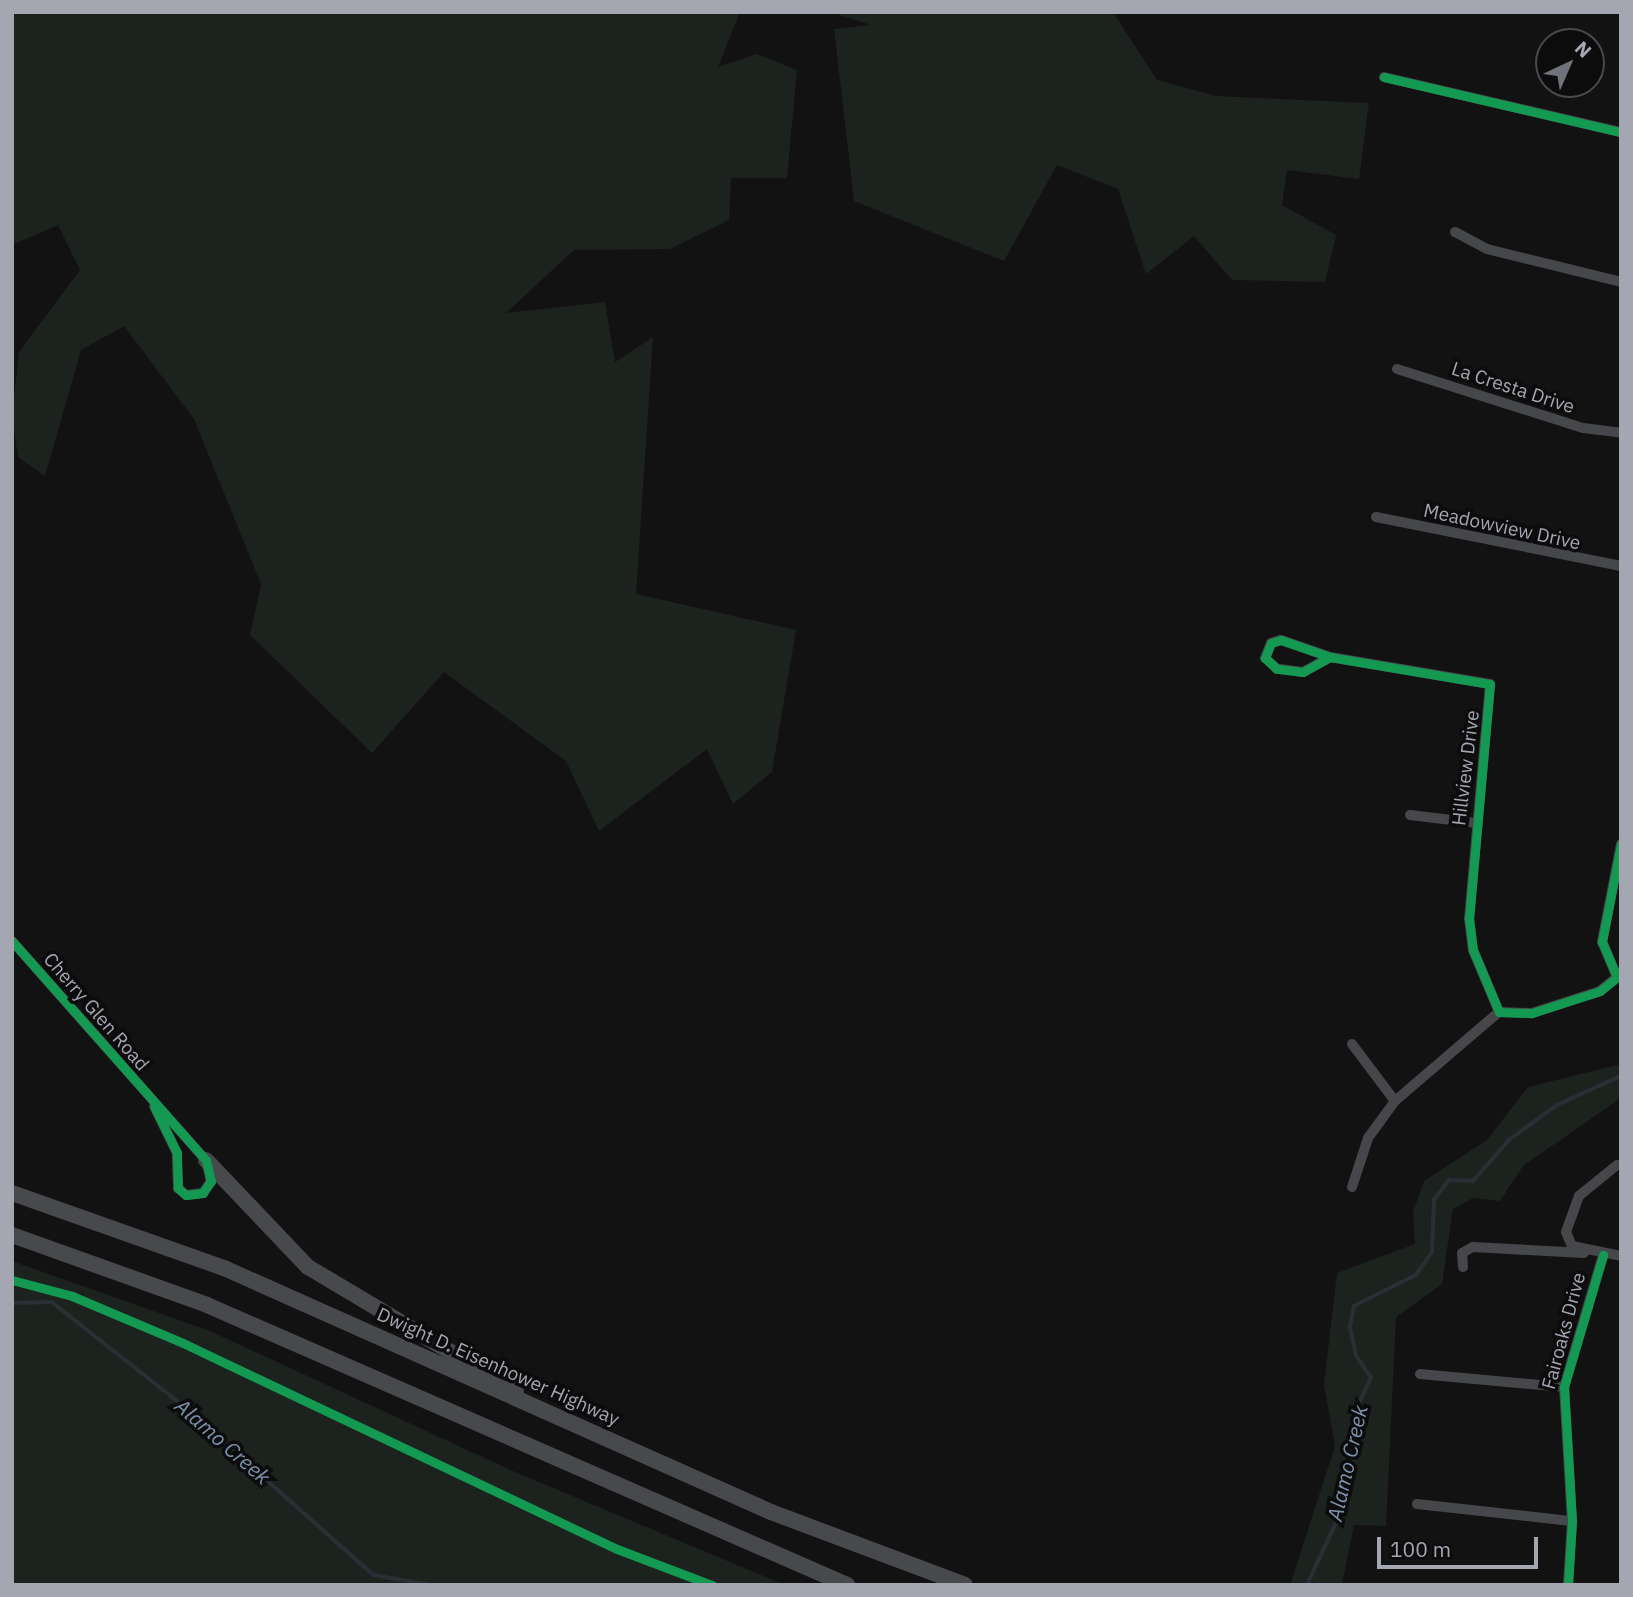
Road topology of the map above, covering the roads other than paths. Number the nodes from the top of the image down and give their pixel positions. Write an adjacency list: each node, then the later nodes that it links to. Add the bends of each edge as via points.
1 (1384, 77): 2 (street)
2 (1621, 132)
3 (1455, 232): 4 (street, via 1487,249)
4 (1621, 282)
5 (1397, 369): 6 (street, La Cresta Drive, via 1583,428)
6 (1621, 433)
7 (1377, 517): 8 (street, Meadowview Drive)
8 (1621, 566)
9 (1330, 657): 9 (street, via 1303,672 1277,669 1265,658 1271,643 1281,640); 11 (street, Hillview Drive, via 1490,684)
10 (1410, 815): 11 (street)
11 (1476, 823): 14 (street, Hillview Drive, via 1469,918 1480,970)
12 (1621, 844): 14 (street, via 1602,942 1616,977 1600,991 1532,1013)
13 (12, 941): 17 (street, Cherry Glen Road)
14 (1499, 1012): 16 (street)
15 (1352, 1044): 16 (street)
16 (1395, 1101): 20 (street, via 1368,1138)
17 (154, 1106): 18 (street, Cherry Glen Road); 18 (street, Cherry Glen Road, via 171,1133 174,1180 186,1195 208,1188)
18 (206, 1160): 29 (highway, via 307,1267 481,1365)
19 (1617, 1164): 23 (street, via 1591,1183 1570,1220 1572,1246)
20 (1352, 1187)
21 (12, 1193): 29 (highway, Dwight D. Eisenhower Highway, via 161,1242)
22 (12, 1235): 32 (highway, via 208,1306)
23 (1587, 1252): 24 (street); 26 (street, via 1474,1247 1462,1254)
24 (1603, 1255): 25 (street); 28 (street, Fairoaks Drive)
25 (1621, 1256)
26 (1463, 1267)
27 (1420, 1374): 28 (street)
28 (1564, 1387): 31 (street, Fairoaks Drive)
29 (544, 1410): 33 (highway, Dwight D. Eisenhower Highway, via 771,1512)
30 (1418, 1504): 31 (street)
31 (1572, 1521): 34 (street, Fairoaks Drive)
32 (847, 1585)
33 (965, 1585)
34 (1568, 1585)

